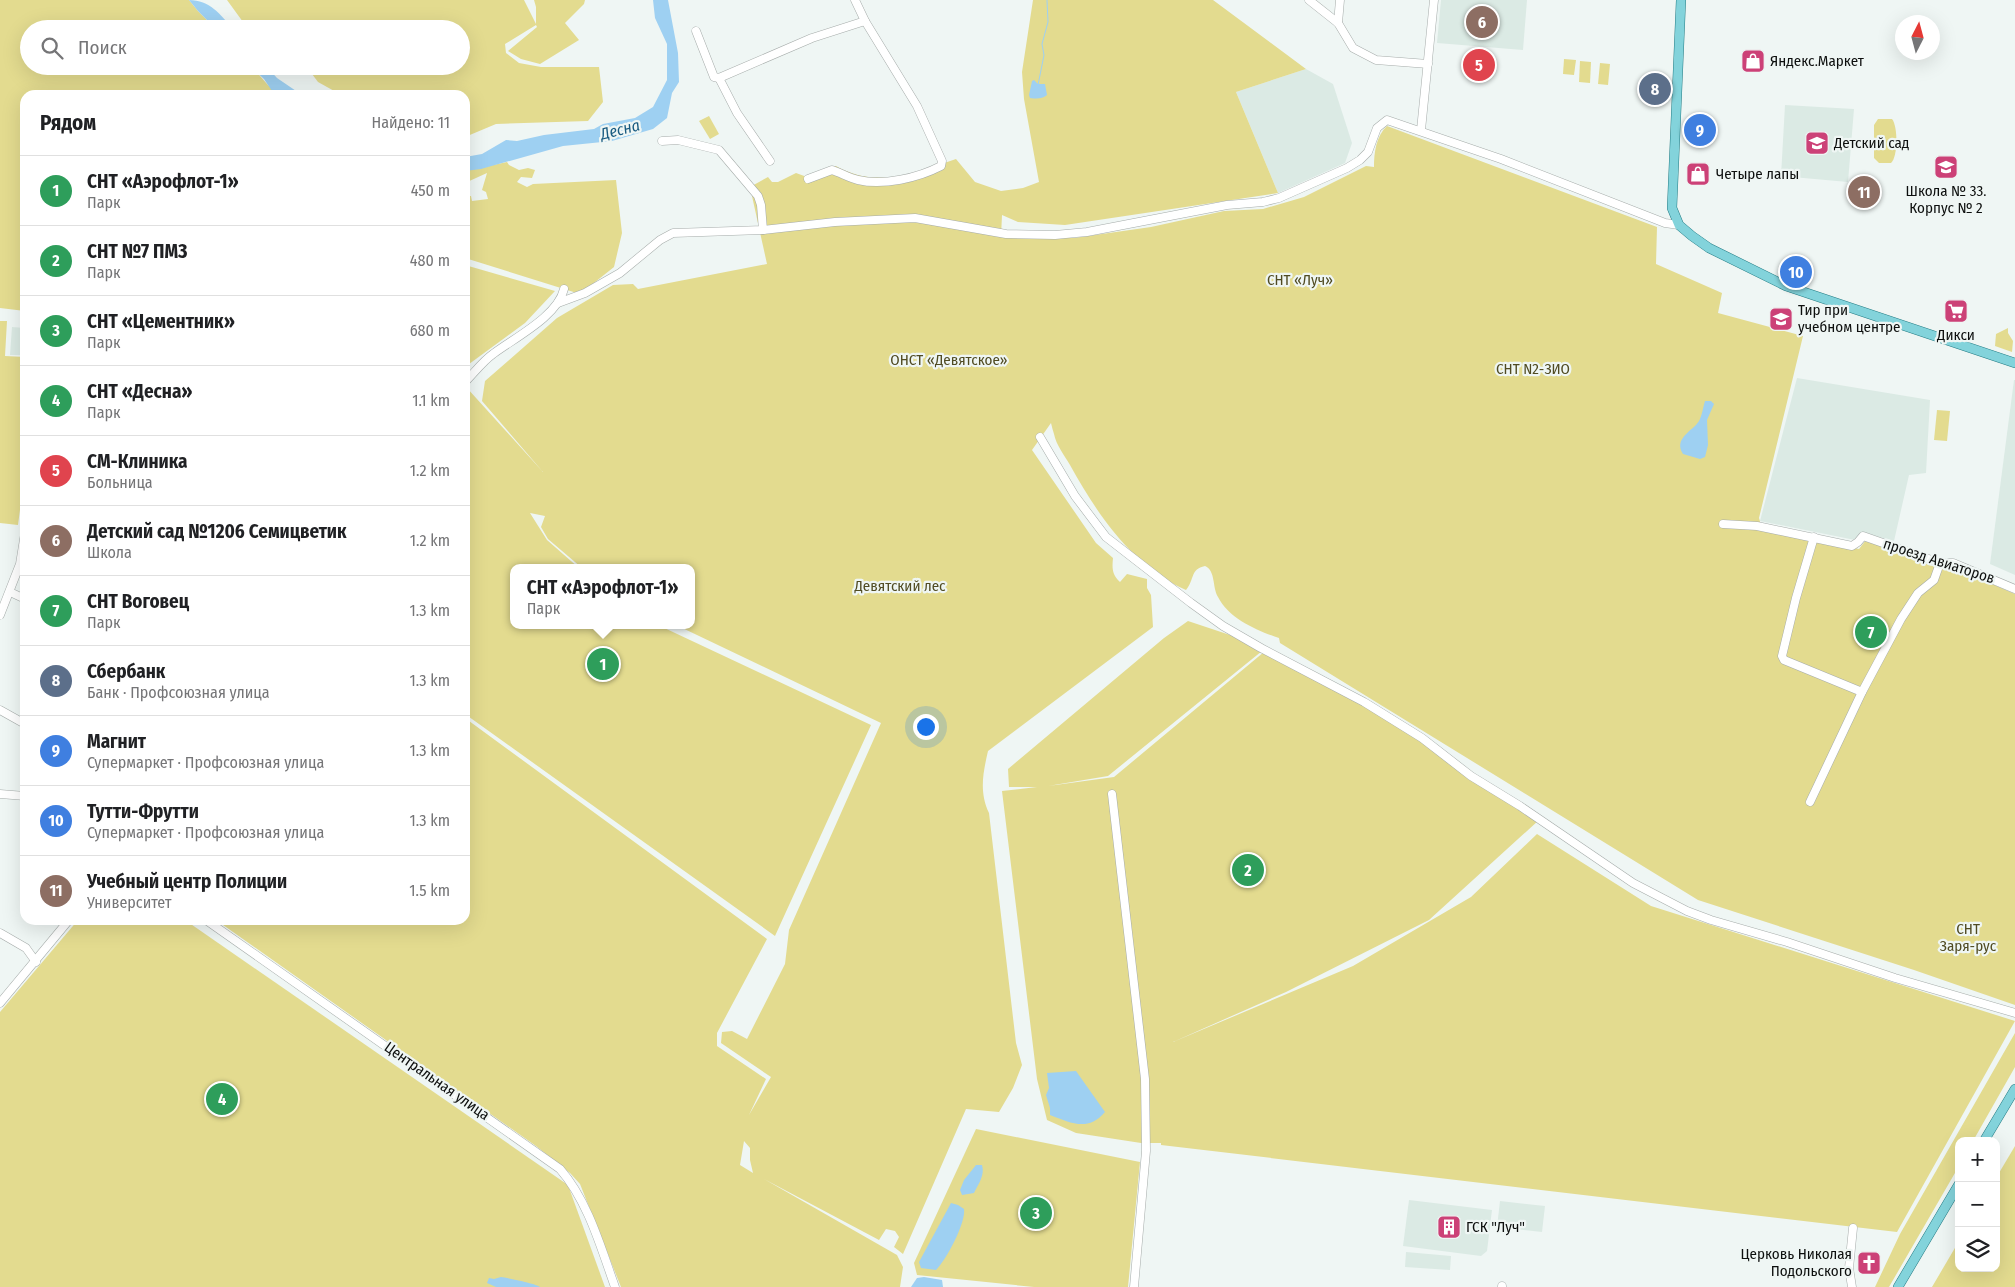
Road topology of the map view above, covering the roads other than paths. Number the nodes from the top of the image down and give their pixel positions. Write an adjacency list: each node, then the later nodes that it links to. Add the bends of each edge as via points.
1 (855, 0): 6 (street)
2 (1309, 0): 7 (street)
3 (1340, 0): 7 (street)
4 (1434, 0): 9 (street)
5 (1682, 0): 15 (main road, via 1672,208)
6 (865, 21): 10 (street, via 812,38); 14 (street, via 917,106 942,161 941,166 922,175 896,180 856,180 832,170)
7 (1338, 23): 9 (street, via 1353,48 1376,60)
8 (696, 32): 10 (street, via 714,77)
9 (1428, 64): 11 (street)
10 (719, 78): 13 (street, via 737,113)
11 (1421, 130): 15 (street, via 1658,220); 16 (street, via 1387,120 1377,128 1368,152 1360,160 1279,198 1087,232 1006,234 919,218)
12 (662, 141): 16 (street, via 678,140 719,150 758,196)
13 (770, 161)
14 (808, 179)
15 (1679, 225): 19 (main road, via 1709,248 1786,286)
16 (763, 230): 18 (street, via 673,233 620,273 585,293)
17 (564, 289): 18 (street)
18 (558, 303): 20 (street, via 543,320 492,355)
19 (2015, 363)
20 (470, 377)
21 (1040, 437): 42 (street, via 1075,496 1106,537 1191,603 1231,630 1364,702 1422,738 1471,776 1633,883 1711,920)
22 (1723, 524): 23 (street, via 1757,526)
23 (1814, 537): 24 (street, проезд Авиаторов, via 1852,546 1863,536); 30 (street, via 1782,656 1784,660)
24 (1940, 563): 26 (street, проезд Авиаторов, via 1953,563); 30 (street, via 1934,580 1918,593 1900,619)
25 (20, 564): 27 (street)
26 (2015, 589)
27 (10, 592): 28 (street); 29 (street)
28 (20, 597)
29 (0, 615)
30 (1862, 692): 36 (street)
31 (0, 710): 32 (street)
32 (20, 721)
33 (0, 794): 35 (street)
34 (1112, 794): 51 (street, via 1145,1079 1146,1156)
35 (20, 796)
36 (1810, 802)
37 (65, 925): 40 (street)
38 (213, 925): 50 (street, Центральная улица, via 560,1169 570,1181 588,1218)
39 (0, 933): 40 (street, via 26,948)
40 (36, 962): 41 (street)
41 (0, 1003)
42 (2015, 1013)
43 (2015, 1089): 45 (main road)
44 (2015, 1100): 46 (main road)
45 (1986, 1137)
46 (1993, 1137)
47 (1955, 1191): 53 (main road)
48 (1955, 1201): 54 (main road)
49 (1853, 1228): 52 (street, via 1849,1268)
50 (615, 1287)
51 (1134, 1287)
52 (1852, 1287)
53 (1898, 1287)
54 (1904, 1287)

